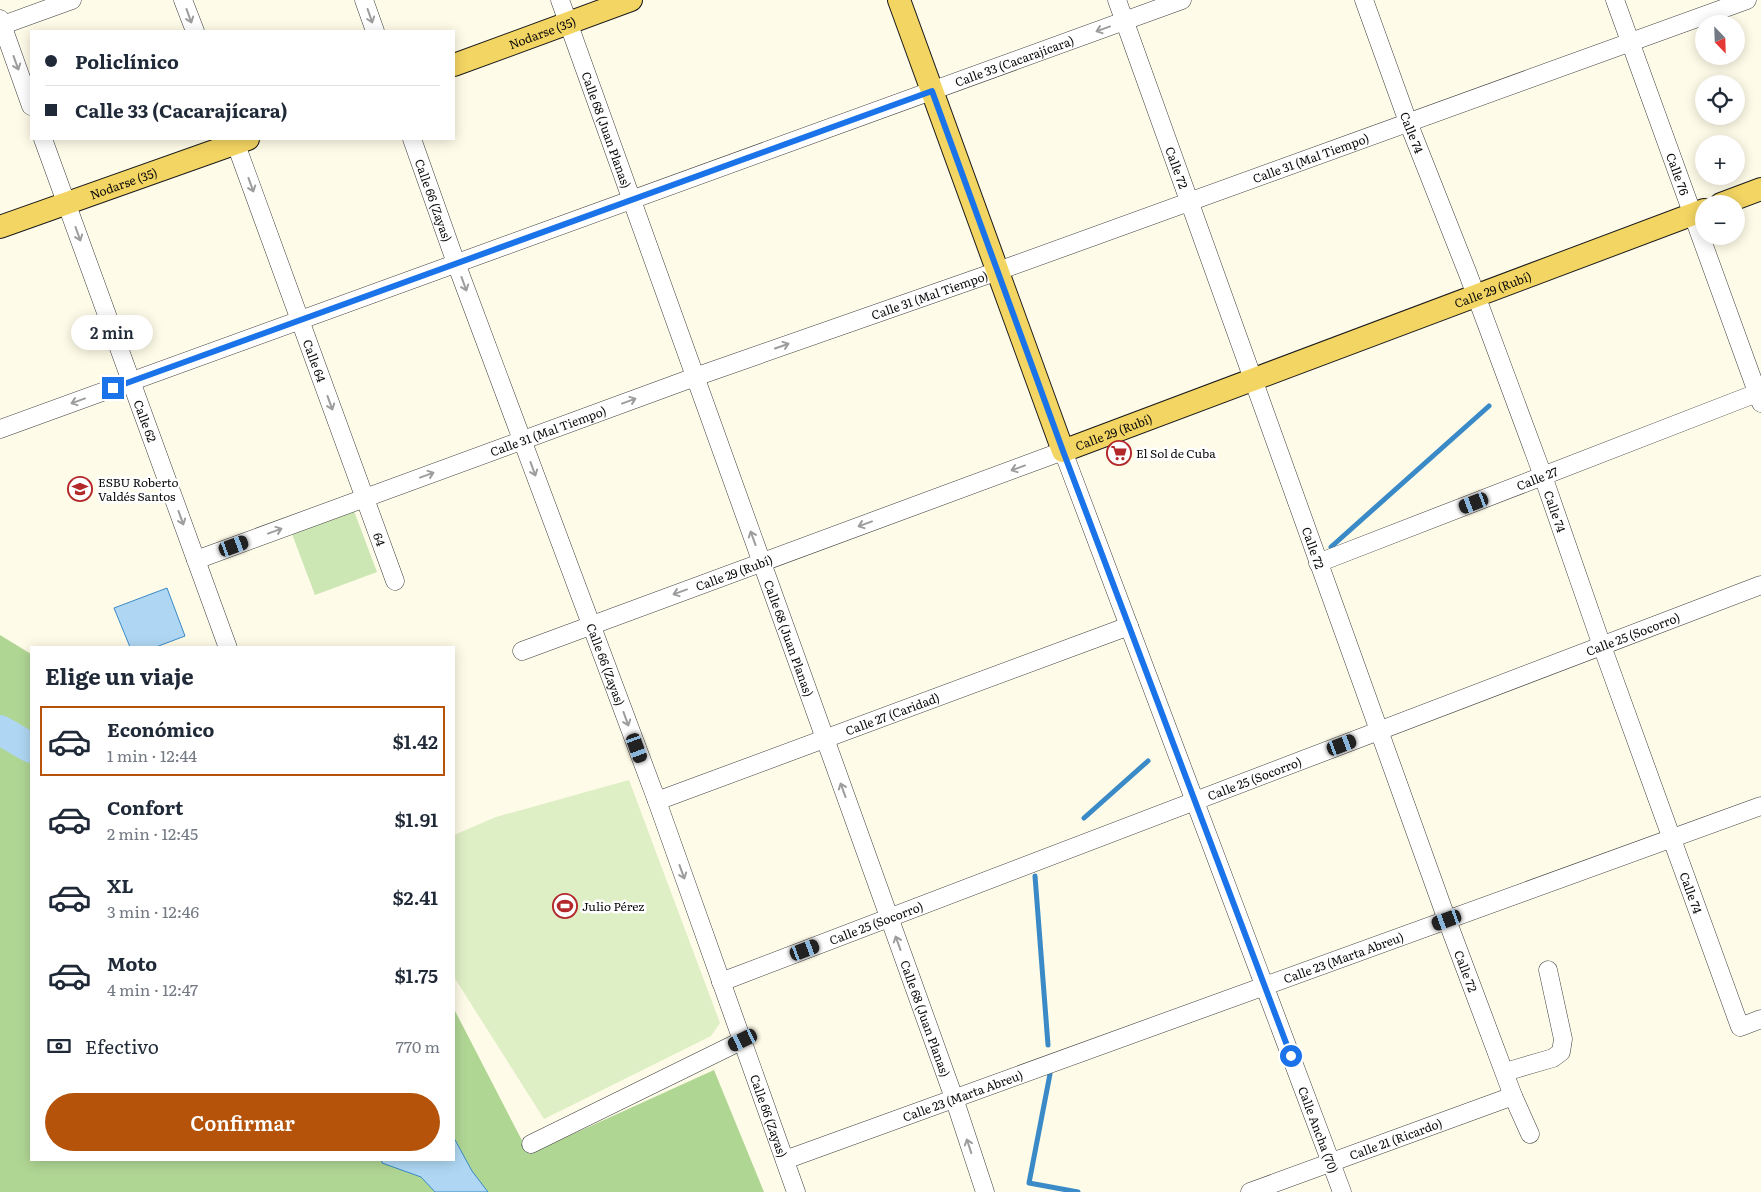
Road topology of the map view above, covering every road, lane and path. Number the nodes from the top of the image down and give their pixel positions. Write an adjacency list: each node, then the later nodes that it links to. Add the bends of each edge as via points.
1 (72, 0): 13 (street)
2 (183, 0): 15 (street, one-way to 15)
3 (364, 0): 16 (street, one-way to 16)
4 (560, 0): 14 (street, Calle 68 (Juan Planas))
5 (631, 0): 14 (main road, Nodarse (35))
6 (899, 0): 19 (main road, Calle Ancha (70))
7 (1117, 0): 12 (street, Calle 72)
8 (1182, 0): 12 (street, Calle 33 (Cacarajícara))
9 (1364, 0): 21 (street, Calle 74)
10 (1615, 0): 17 (street, Calle 76)
11 (1747, 0): 17 (street, Calle 31 (Mal Tiempo))
12 (1124, 21): 19 (street, Calle 33 (Cacarajícara), one-way to 19); 28 (street, Calle 72)
13 (1, 23): 20 (street, one-way to 20)
14 (568, 23): 18 (main road, Nodarse (35)); 27 (street, Calle 68 (Juan Planas))
15 (195, 30)
16 (375, 30)
17 (1630, 42): 21 (street, Calle 31 (Mal Tiempo)); 30 (street, Calle 76)
18 (455, 65)
19 (932, 91): 27 (street, Calle 33 (Cacarajícara)); 35 (main road, Calle Ancha (70))
20 (30, 103)
21 (1408, 122): 28 (street, Calle 31 (Mal Tiempo)); 36 (street, Calle 74)
22 (43, 140): 29 (street, Calle 62)
23 (239, 140): 29 (main road, Nodarse (35)); 37 (street, Calle 64, one-way to 37)
24 (412, 140): 34 (street, Calle 66 (Zayas))
25 (1761, 189): 26 (main road)
26 (1745, 195)
27 (632, 200): 34 (street, Calle 33 (Cacarajícara)); 38 (street, Calle 68 (Juan Planas))
28 (1189, 201): 35 (street, Calle 31 (Mal Tiempo)); 39 (street, Calle 72)
29 (67, 203): 32 (main road, Nodarse (35)); 40 (street, Calle 62, one-way to 40)
30 (1695, 204)
31 (1695, 213): 36 (main road, Calle 29 (Rubí))
32 (0, 227)
33 (1709, 245): 41 (street, Calle 76)
34 (456, 264): 37 (street, Calle 33 (Cacarajícara)); 43 (street, Calle 66 (Zayas), one-way to 43)
35 (998, 271): 38 (street, Calle 31 (Mal Tiempo), one-way to 35); 44 (main road, Calle Ancha (70))
36 (1476, 295): 39 (main road, Calle 29 (Rubí)); 45 (street, Calle 74)
37 (300, 320): 40 (street, Calle 33 (Cacarajícara)); 46 (street, Calle 64, one-way to 46)
38 (695, 377): 43 (street, Calle 31 (Mal Tiempo), one-way to 38); 48 (street, Calle 68 (Juan Planas), one-way to 38)
39 (1253, 380): 44 (main road, Calle 29 (Rubí)); 49 (street, Calle 72)
40 (131, 381): 42 (street, Calle 33 (Cacarajícara), one-way to 42); 47 (street, Calle 62, one-way to 47)
41 (1759, 398): 45 (street, Calle 27)
42 (0, 429)
43 (522, 440): 46 (street, Calle 31 (Mal Tiempo), one-way to 43); 52 (street, Calle 66 (Zayas), one-way to 52)
44 (1063, 451): 48 (street, Calle 29 (Rubí), one-way to 48); 53 (street, Calle Ancha (70))
45 (1543, 476): 49 (street, Calle 27); 55 (street, Calle 74)
46 (365, 498): 47 (street, Calle 31 (Mal Tiempo), one-way to 46); 50 (street, 64)
47 (196, 560): 54 (street, Calle 62)
48 (762, 562): 52 (street, Calle 29 (Rubí), one-way to 52); 58 (street, Calle 68 (Juan Planas))
49 (1318, 563): 57 (street, Calle 72)
50 (396, 581)
51 (1761, 585): 55 (street, Calle 25 (Socorro))
52 (591, 625): 56 (street, Calle 29 (Rubí)); 59 (street, Calle 66 (Zayas), one-way to 59)
53 (1129, 626): 58 (street, Calle 27 (Caridad)); 60 (street, Calle Ancha (70))
54 (227, 646)
55 (1602, 646): 57 (street, Calle 25 (Socorro)); 62 (street, Calle 74)
56 (522, 651)
57 (1380, 730): 60 (street, Calle 25 (Socorro)); 64 (street, Calle 72)
58 (825, 739): 59 (street, Calle 27 (Caridad)); 63 (street, Calle 68 (Juan Planas), one-way to 58)
59 (656, 801): 66 (street, Calle 66 (Zayas), one-way to 66)
60 (1195, 801): 63 (street, Calle 25 (Socorro)); 67 (street, Calle Ancha (70))
61 (1761, 806): 62 (street, Calle 23 (Marta Abreu))
62 (1672, 838): 64 (street, Calle 23 (Marta Abreu)); 68 (street, Calle 74, via 1740,1027)
63 (889, 918): 66 (street, Calle 25 (Socorro)); 72 (street, Calle 68 (Juan Planas), one-way to 63)
64 (1447, 920): 67 (street, Calle 23 (Marta Abreu)); 70 (street, Calle 72)
65 (1548, 970): 70 (street, via 1562,1039 1561,1052 1553,1058)
66 (721, 982): 69 (street, Calle 66 (Zayas))
67 (1264, 986): 72 (street, Calle 23 (Marta Abreu)); 76 (street, Calle Ancha (70))
68 (1761, 1019)
69 (743, 1040): 74 (street); 75 (street, Calle 66 (Zayas))
70 (1505, 1072): 71 (street, Calle 72)
71 (1513, 1096): 73 (street, Calle 72); 76 (street, Calle 21 (Ricardo))
72 (954, 1098): 75 (street, Calle 23 (Marta Abreu)); 78 (street, Calle 68 (Juan Planas), one-way to 72)
73 (1530, 1134)
74 (531, 1144)
75 (785, 1160): 77 (street, Calle 66 (Zayas))
76 (1331, 1162): 79 (street, Calle 21 (Ricardo)); 80 (street, Calle Ancha (70))
77 (796, 1192)
78 (984, 1192)
79 (1250, 1192)
80 (1342, 1192)

